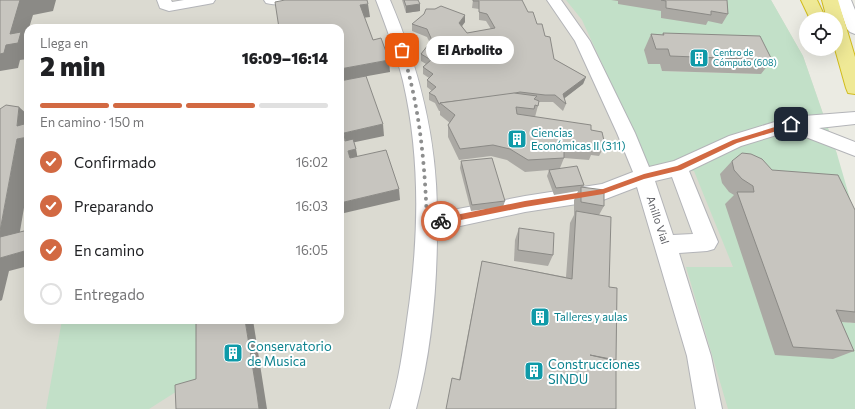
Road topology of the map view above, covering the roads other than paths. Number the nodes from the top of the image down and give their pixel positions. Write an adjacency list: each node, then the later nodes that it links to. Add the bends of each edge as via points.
1 (164, 0): 2 (street, via 165,5 169,7)
2 (208, 0)
3 (271, 0): 4 (street)
4 (290, 0)
5 (383, 0): 22 (street, via 394,24 411,76 421,134)
6 (809, 0): 10 (highway)
7 (830, 0): 11 (highway)
8 (844, 0): 12 (street)
9 (559, 1): 21 (street, Anillo Vial, via 582,41)
10 (815, 12)
11 (834, 12)
12 (855, 29)
13 (843, 45): 15 (highway)
14 (835, 56): 16 (highway)
15 (855, 88)
16 (855, 98)
17 (855, 118): 18 (street)
18 (791, 124): 19 (street); 20 (street, via 735,141)
19 (855, 149)
20 (678, 168): 21 (street); 23 (street, via 707,242)
21 (644, 176): 22 (street, via 603,192 525,204); 23 (street, Anillo Vial)
22 (427, 224): 24 (street, via 424,295 410,384)
23 (666, 245): 25 (street, Anillo Vial, via 699,356)
24 (403, 409)
25 (709, 409)

